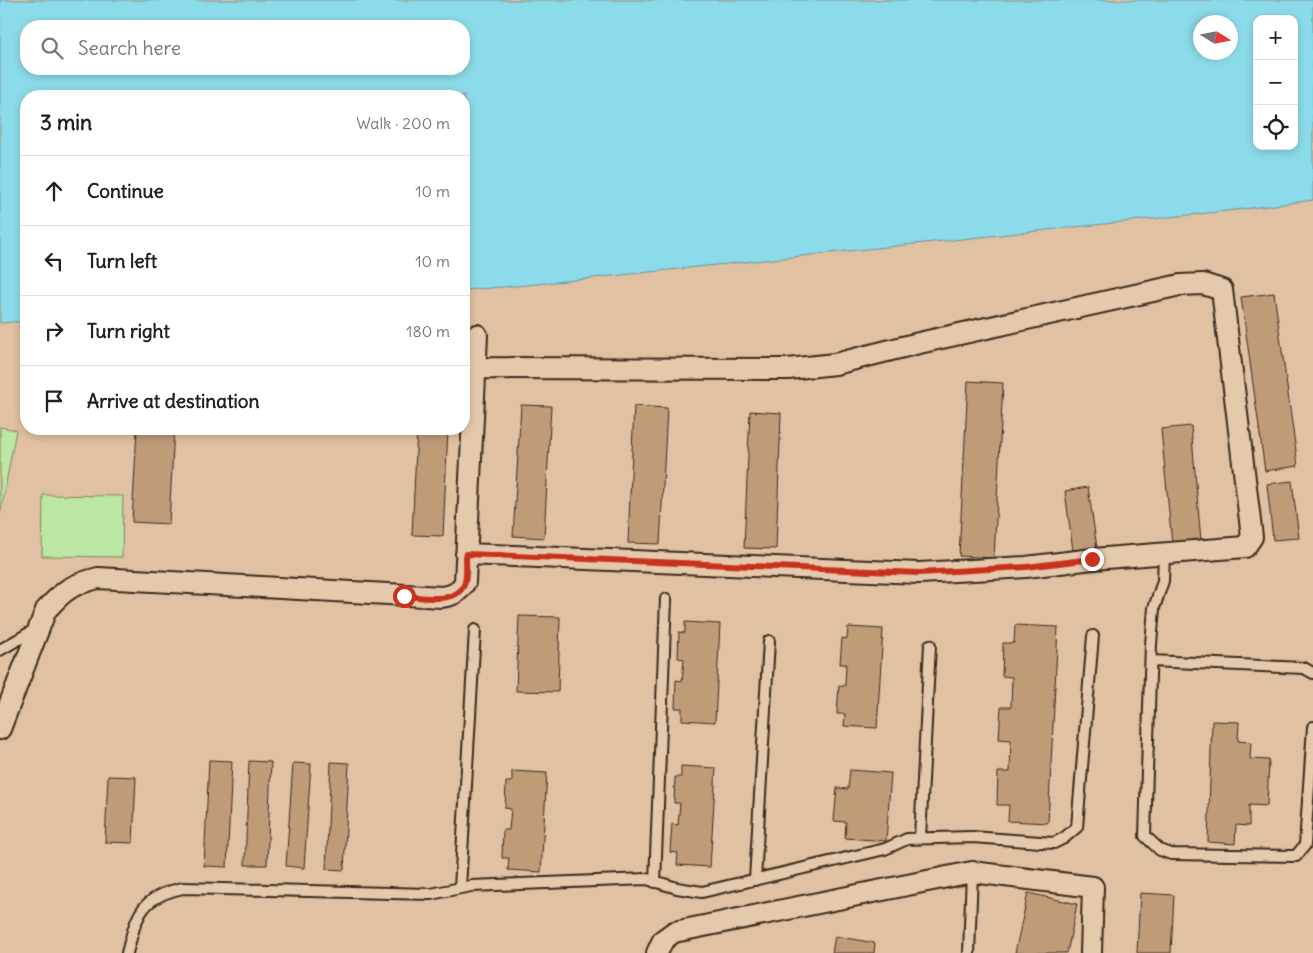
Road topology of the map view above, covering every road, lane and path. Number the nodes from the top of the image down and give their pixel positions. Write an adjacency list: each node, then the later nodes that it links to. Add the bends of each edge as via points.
1 (477, 335): 2 (street)
2 (475, 368): 3 (street); 4 (street, via 788,369 835,364 1180,285 1203,284 1222,290 1252,536 1245,547)
3 (466, 554): 4 (street, via 919,573); 6 (street, via 465,582 453,596 442,597 98,578 76,584 60,594 46,610)
4 (1164, 554): 12 (lane, via 1163,581 1154,608)
5 (666, 599): 19 (lane)
6 (39, 628): 11 (lane); 15 (street)
7 (475, 630): 20 (lane)
8 (1093, 636): 16 (lane, via 1077,827 1054,843 972,837)
9 (769, 641): 18 (lane)
10 (930, 645): 16 (lane)
11 (0, 650)
12 (1151, 661): 13 (lane, via 1304,668); 14 (lane, via 1145,836 1160,850 1171,854 1296,856 1305,845)
13 (1313, 672)
14 (1313, 728)
15 (0, 730)
16 (920, 838): 18 (lane)
17 (972, 872): 22 (street, via 674,932 663,940); 23 (lane); 24 (street, via 1093,887)
18 (755, 880): 19 (lane, via 702,892)
19 (655, 882): 20 (lane, via 647,879)
20 (460, 888): 21 (lane, via 432,894 183,888 165,892 148,902 136,919)
21 (127, 953)
22 (657, 953)
23 (969, 953)
24 (1091, 953)

